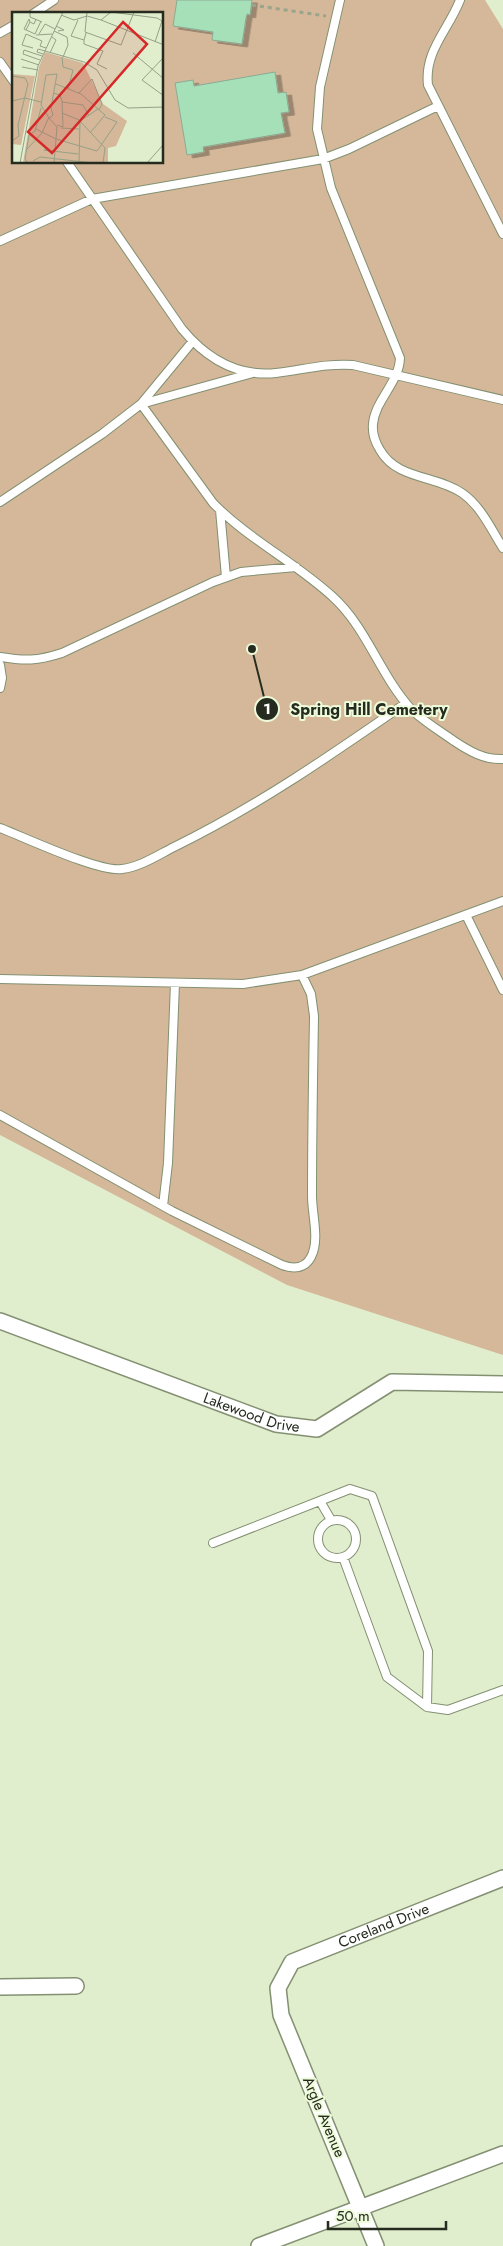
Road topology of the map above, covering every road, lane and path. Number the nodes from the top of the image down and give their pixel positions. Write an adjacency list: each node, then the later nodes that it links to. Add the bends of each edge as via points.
1 (54, 0): 5 (lane)
2 (340, 0): 6 (lane)
3 (460, 0): 11 (lane, via 439,36 428,64 428,85)
4 (252, 5): 6 (path)
5 (36, 12)
6 (336, 18): 12 (lane, via 318,102 317,129)
7 (12, 26): 8 (lane)
8 (0, 33)
9 (0, 62): 10 (lane)
10 (12, 79)
11 (438, 106): 12 (lane); 15 (lane)
12 (323, 159): 14 (lane); 19 (lane, via 331,188 398,352)
13 (69, 164): 14 (lane)
14 (92, 199): 16 (lane); 17 (lane)
15 (503, 234)
16 (0, 241)
17 (192, 341): 18 (lane, via 213,359); 21 (lane)
18 (253, 372): 19 (lane, via 274,374 339,364); 21 (lane)
19 (396, 374): 20 (lane); 24 (lane, via 376,411 373,424 376,442 384,457 406,472 449,485 463,494 476,506)
20 (503, 400)
21 (141, 404): 22 (lane); 23 (lane)
22 (0, 502)
23 (220, 510): 25 (lane); 26 (lane)
24 (503, 548)
25 (296, 567): 26 (lane, via 241,572); 30 (lane, via 343,606)
26 (226, 577): 27 (lane, via 62,653 40,660)
27 (0, 657)
28 (0, 664): 29 (lane)
29 (0, 688)
30 (406, 702): 31 (lane, via 421,718 468,750 487,758); 32 (lane, via 249,807 122,870 102,867)
31 (503, 759)
32 (0, 828)
33 (503, 901): 34 (lane)
34 (466, 915): 35 (lane); 38 (lane)
35 (302, 975): 37 (lane, via 243,984); 40 (lane, via 311,994 314,1016 312,1199 315,1237 311,1257 302,1266 290,1268)
36 (0, 978): 37 (lane)
37 (175, 983): 40 (lane, via 168,1163)
38 (503, 990)
39 (0, 1115): 40 (lane)
40 (163, 1206)
41 (0, 1320): 42 (street, Lakewood Drive, via 276,1424 317,1429 392,1382)
42 (503, 1384)
43 (320, 1501): 44 (lane); 45 (lane); 48 (lane, via 350,1489 372,1496 428,1651)
44 (331, 1520): 46 (lane, via 345,1520 356,1536 354,1549); 46 (lane, via 318,1532 318,1544 325,1554)
45 (213, 1543)
46 (343, 1557): 48 (lane, via 387,1677)
47 (503, 1690): 48 (lane, via 448,1710)
48 (427, 1707)
49 (503, 1878): 52 (street, Coreland Drive, via 292,1962)
50 (76, 1986): 51 (street)
51 (0, 1987)
52 (278, 1988): 54 (street, Argle Avenue, via 281,2015)
53 (503, 2154): 54 (street)
54 (362, 2208): 55 (street); 56 (street, Argle Avenue)
55 (259, 2246)
56 (376, 2246)

